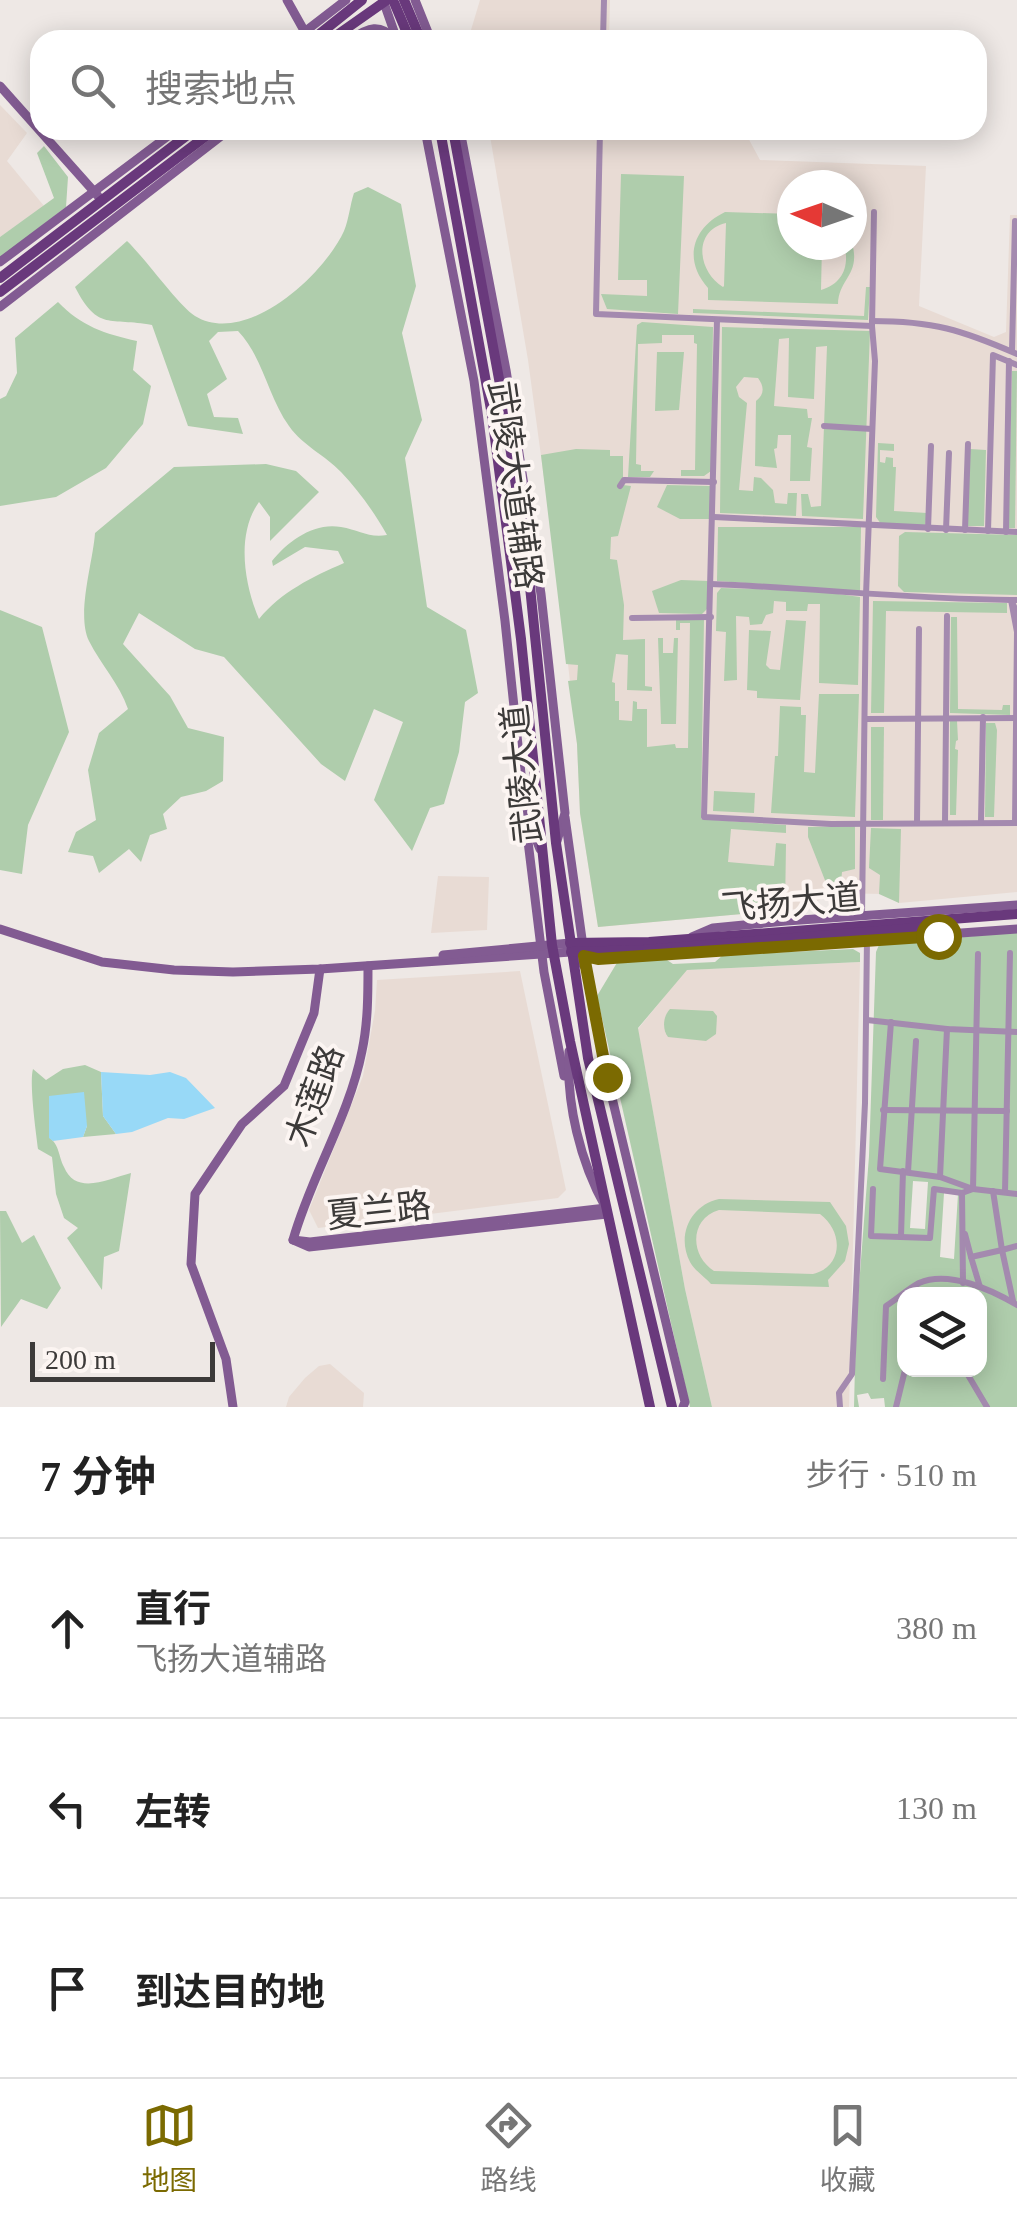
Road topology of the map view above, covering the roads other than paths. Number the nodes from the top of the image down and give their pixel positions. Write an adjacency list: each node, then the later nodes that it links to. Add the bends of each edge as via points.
1 (287, 0): 8 (street)
2 (387, 0): 7 (main road); 12 (street); 13 (main road)
3 (404, 0): 14 (main road)
4 (418, 0): 15 (street)
5 (604, 0): 16 (street)
6 (355, 2): 9 (main road)
7 (361, 18): 10 (main road); 11 (street, via 379,19)
8 (305, 30)
9 (318, 30)
10 (344, 30)
11 (389, 30)
12 (394, 30)
13 (404, 30)
14 (417, 30)
15 (427, 30)
16 (602, 30)
17 (0, 86): 18 (street)
18 (30, 120)
19 (48, 140): 29 (street)
20 (165, 140): 29 (street)
21 (180, 140): 29 (main road)
22 (201, 140): 35 (main road)
23 (216, 140): 36 (street)
24 (427, 140): 42 (street, 武陵大道辅路)
25 (442, 140): 44 (main road, 武陵大道)
26 (459, 140): 41 (street, 武陵大道辅路)
27 (459, 140): 43 (main road, 武陵大道)
28 (600, 140): 37 (street, via 596,314)
29 (99, 197): 32 (main road); 33 (street)
30 (874, 212): 38 (street)
31 (1016, 221): 39 (street)
32 (30, 256): 33 (street); 34 (main road)
33 (0, 264)
34 (0, 278)
35 (0, 292)
36 (0, 307)
37 (717, 320): 38 (street); 50 (street)
38 (872, 324): 39 (street, via 934,324); 46 (street)
39 (1014, 353)
40 (1013, 363): 57 (street, via 993,356); 58 (street)
41 (506, 370): 43 (street); 63 (street, 武陵大道辅路)
42 (474, 382): 44 (street); 70 (street, 武陵大道辅路)
43 (504, 406): 60 (main road, 武陵大道)
44 (492, 415): 61 (main road, 武陵大道)
45 (824, 426): 46 (street)
46 (872, 430): 53 (street)
47 (968, 444): 56 (street)
48 (930, 446): 54 (street)
49 (949, 453): 55 (street)
50 (714, 482): 51 (street, via 624,480); 52 (street)
51 (620, 486)
52 (714, 517): 53 (street); 62 (street)
53 (869, 525): 54 (street); 64 (street)
54 (928, 529): 55 (street)
55 (946, 530): 56 (street)
56 (965, 530): 57 (street)
57 (988, 531): 58 (street)
58 (1006, 532): 59 (street)
59 (1017, 532)
60 (528, 567): 63 (street); 84 (main road, 武陵大道)
61 (514, 578): 70 (street); 85 (main road, 武陵大道)
62 (712, 584): 64 (street); 67 (street)
63 (541, 594): 78 (street, 武陵大道辅路)
64 (866, 595): 65 (street); 76 (street)
65 (1014, 600): 66 (street); 75 (street)
66 (1017, 613)
67 (710, 616): 69 (street); 83 (street, via 704,817)
68 (948, 616): 74 (street)
69 (632, 618)
70 (505, 621): 77 (street, 武陵大道辅路)
71 (918, 629): 73 (street)
72 (983, 717): 74 (street); 75 (street); 79 (street)
73 (918, 718): 74 (street); 76 (street); 80 (street)
74 (947, 718): 81 (street)
75 (1016, 718): 82 (street)
76 (865, 719): 83 (street)
77 (525, 812): 85 (street, 武陵大道辅路); 99 (street)
78 (565, 814): 84 (street, 武陵大道辅路); 100 (street)
79 (980, 822): 81 (street); 82 (street)
80 (917, 823): 81 (street); 83 (street)
81 (945, 823)
82 (1016, 823)
83 (862, 824): 93 (street)
84 (556, 843): 98 (main road, 武陵大道)
85 (540, 849): 99 (main road, 武陵大道)
86 (1017, 905): 87 (street)
87 (954, 910): 89 (street); 93 (street)
88 (1017, 918): 89 (main road, 飞扬大道); 94 (main road, 飞扬大道)
89 (930, 920): 93 (main road, 飞扬大道)
90 (786, 921): 92 (street); 93 (street); 97 (street, via 713,928)
91 (0, 927): 99 (street, via 104,958 213,968); 105 (street, via 102,962 233,972)
92 (814, 927): 93 (main road, 飞扬大道); 97 (main road, 飞扬大道)
93 (864, 929): 94 (main road, 飞扬大道); 96 (street); 100 (main road, 飞扬大道); 106 (street)
94 (908, 929): 96 (street)
95 (1017, 929): 96 (street)
96 (938, 936)
97 (687, 939): 100 (main road, 飞扬大道)
98 (570, 947): 99 (street); 100 (main road, 飞扬大道); 104 (street); 144 (main road, 武陵大道, via 588,1058)
99 (547, 950): 103 (street); 111 (main road, 武陵大道); 113 (street)
100 (584, 950): 104 (street)
101 (1010, 953): 110 (street)
102 (978, 954): 109 (street)
103 (368, 966): 105 (street); 130 (street, 木莲路, via 356,1078)
104 (586, 968): 145 (street)
105 (320, 969): 142 (street, via 314,1013 284,1086 242,1124 195,1194 191,1264 226,1359)
106 (866, 1020): 107 (street); 146 (street, via 852,1374 839,1393)
107 (891, 1022): 108 (street); 114 (street)
108 (947, 1029): 109 (street); 116 (street)
109 (977, 1030): 110 (street); 117 (street)
110 (1013, 1032): 118 (street)
111 (570, 1041): 113 (street); 127 (main road, 武陵大道)
112 (916, 1041): 115 (street)
113 (567, 1087): 127 (street, via 593,1184)
114 (884, 1110): 115 (street); 119 (street, via 880,1169)
115 (912, 1110): 116 (street); 119 (street)
116 (943, 1111): 117 (street); 120 (street)
117 (974, 1111): 118 (street); 122 (street)
118 (1007, 1111): 124 (street)
119 (906, 1172): 120 (street); 129 (street)
120 (940, 1176): 122 (street)
121 (873, 1189): 129 (street, via 871,1236)
122 (973, 1189): 123 (street); 125 (street)
123 (994, 1191): 124 (street); 132 (street)
124 (1005, 1192): 126 (street)
125 (962, 1193): 128 (street); 129 (street, via 934,1189 930,1238)
126 (1017, 1194)
127 (607, 1211): 130 (street, 夏兰路); 143 (main road, 武陵大道)
128 (963, 1224): 133 (street); 135 (street)
129 (901, 1236)
130 (293, 1240)
131 (1017, 1246): 132 (street)
132 (1002, 1250): 133 (street); 138 (street)
133 (971, 1257): 136 (street)
134 (922, 1282): 135 (street); 137 (street); 141 (street, via 886,1306)
135 (963, 1282): 136 (street)
136 (980, 1286): 138 (street)
137 (923, 1287)
138 (1015, 1304)
139 (903, 1377): 147 (street)
140 (969, 1377): 148 (street)
141 (883, 1379)
142 (232, 1407)
143 (650, 1407)
144 (672, 1407)
145 (683, 1407)
146 (840, 1407)
147 (896, 1407)
148 (987, 1407)

